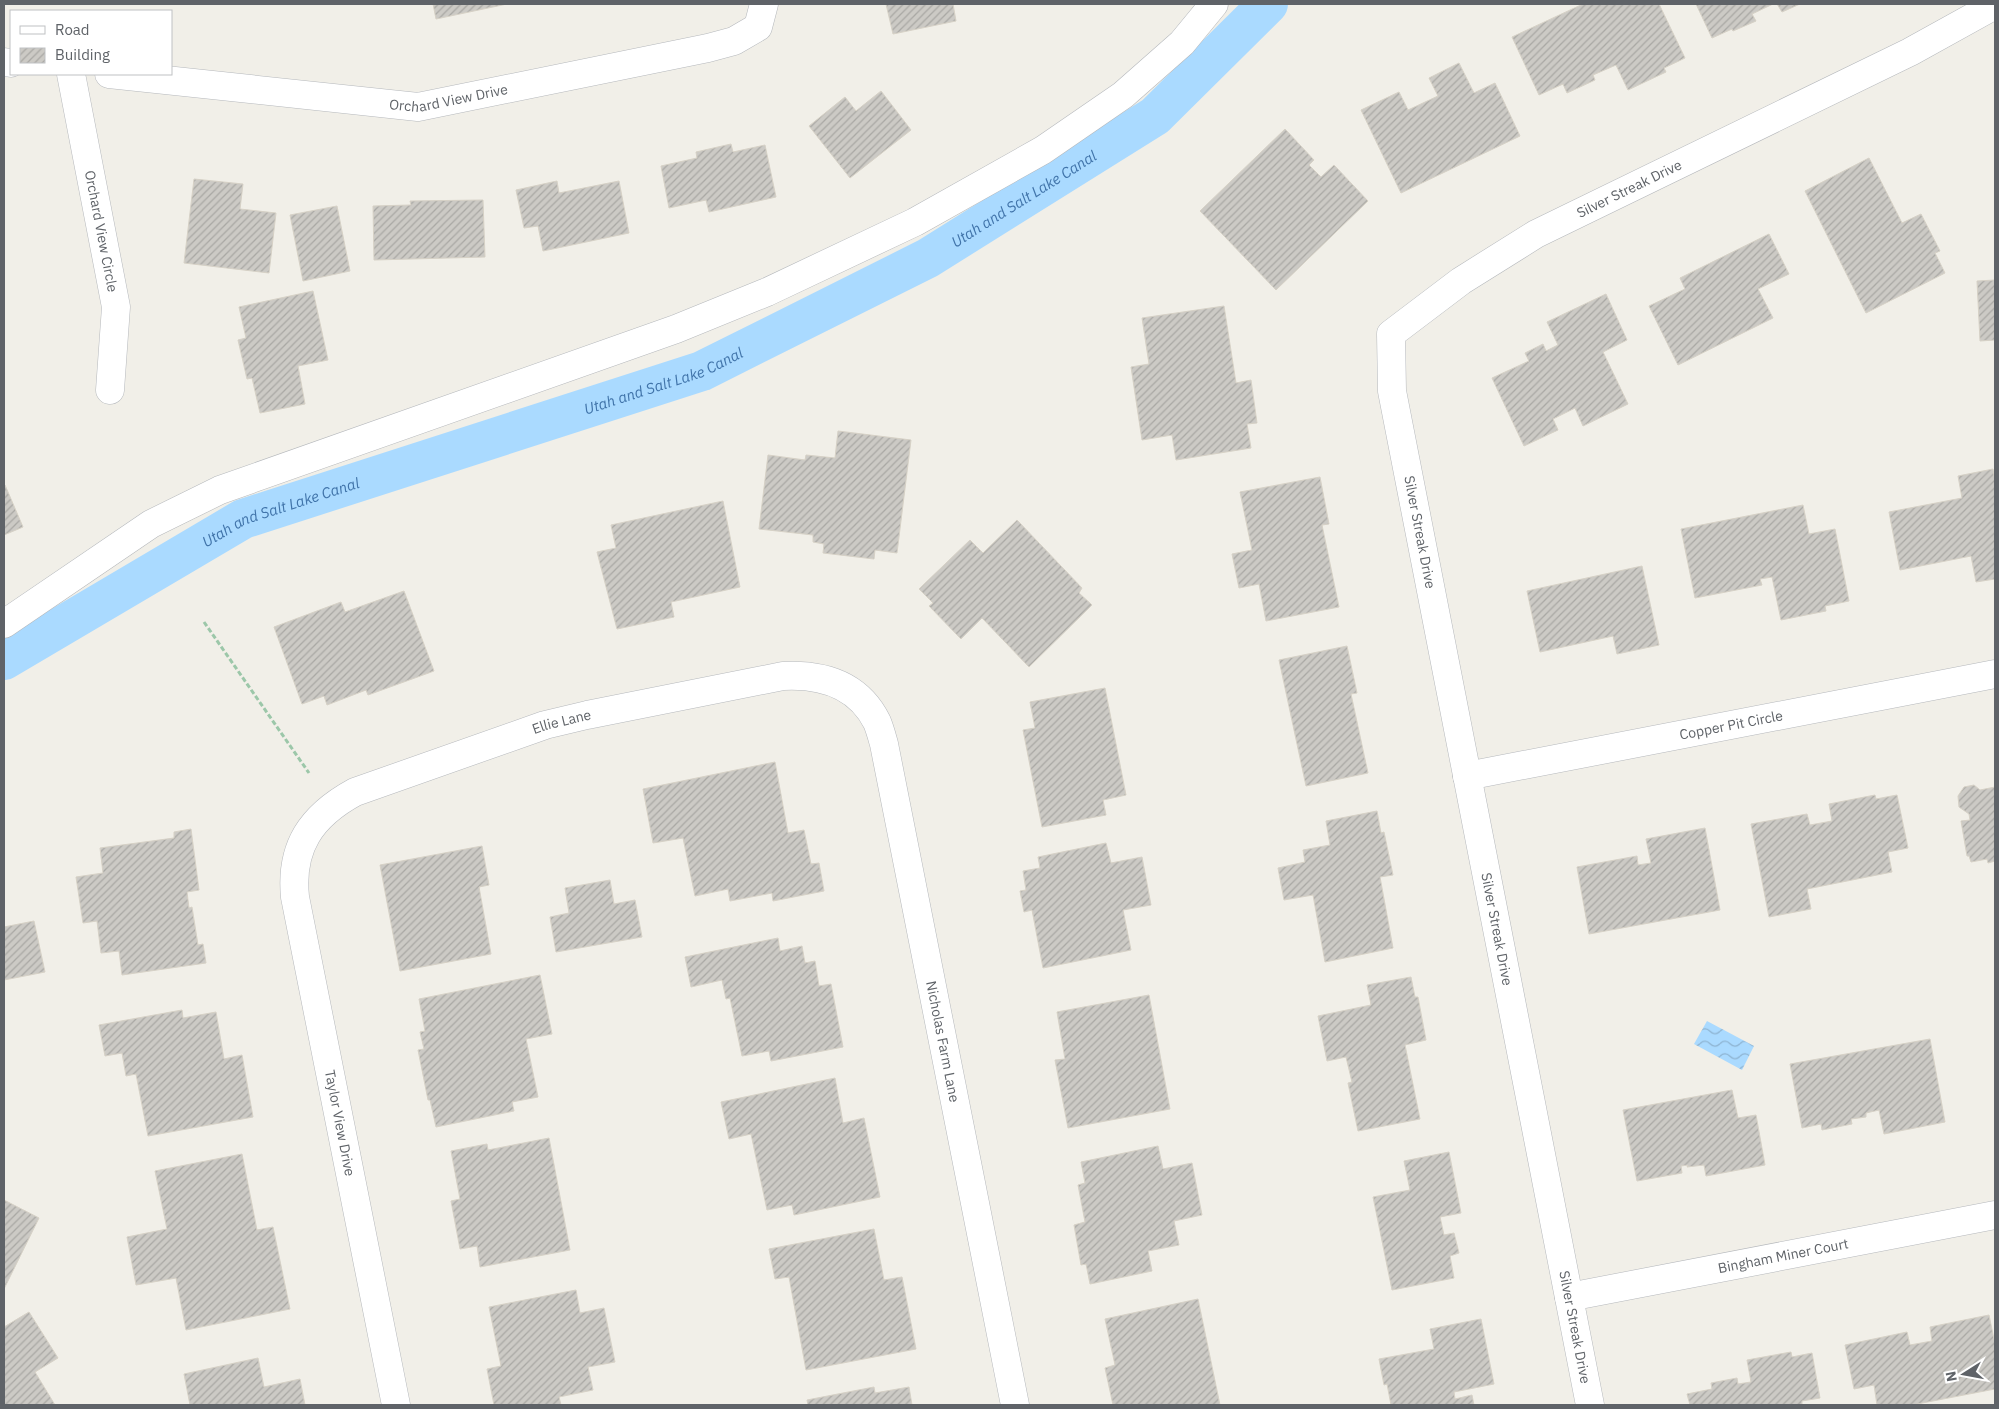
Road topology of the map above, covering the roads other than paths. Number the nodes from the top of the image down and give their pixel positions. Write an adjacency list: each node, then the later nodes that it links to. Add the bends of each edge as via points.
1 (764, 4): 5 (street, Orchard View Drive, via 758,27 734,41 418,107)
2 (1214, 4): 7 (street, via 1182,43 1123,95 1043,150 915,222 767,292 676,329 220,490 150,524)
3 (1995, 5): 10 (street, Silver Streak Drive, via 1910,52 1536,234 1461,281 1391,334 1392,391)
4 (71, 75): 6 (street, Orchard View Circle, via 116,307)
5 (118, 75)
6 (110, 390)
7 (4, 624)
8 (1995, 674): 10 (street, Copper Pit Circle)
9 (848, 689): 11 (street, Ellie Lane, via 827,679 783,676 545,725 355,792 323,813); 15 (street, Nicholas Farm Lane, via 865,704 877,722 884,744)
10 (1467, 776): 13 (street, Silver Streak Drive)
11 (303, 842): 14 (street, Taylor View Drive, via 293,878 295,897)
12 (1995, 1216): 13 (street, Bingham Miner Court)
13 (1569, 1297): 16 (street, Silver Streak Drive)
14 (396, 1405)
15 (1015, 1405)
16 (1590, 1405)

